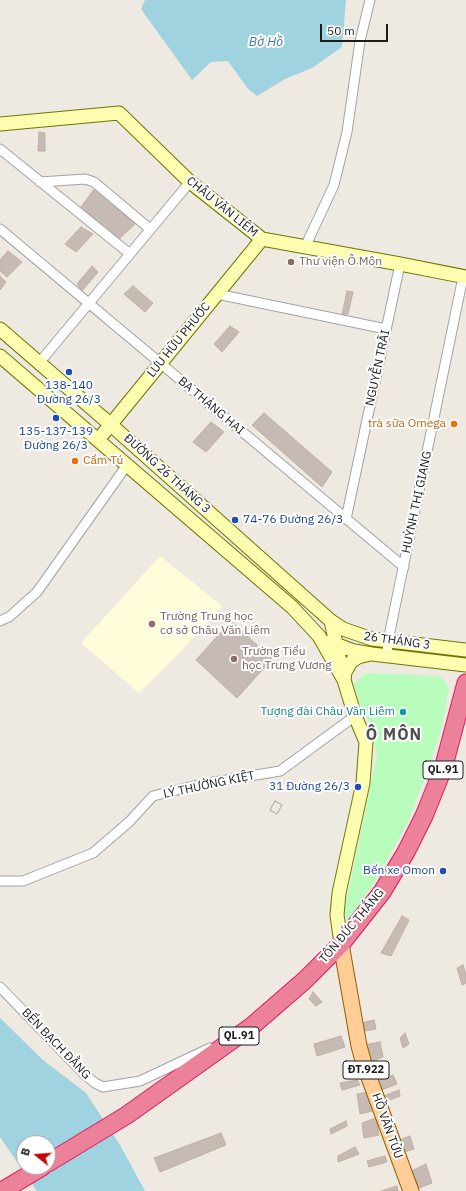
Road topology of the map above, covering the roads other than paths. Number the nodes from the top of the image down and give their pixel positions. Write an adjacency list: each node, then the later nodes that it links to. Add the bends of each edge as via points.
1 (370, 0): 9 (street, via 334,185)
2 (0, 124): 5 (street, CHÂU VĂN LIÊM, via 119,113)
3 (0, 149): 4 (street)
4 (40, 182): 7 (street, via 85,179 94,182); 10 (street)
5 (190, 182): 7 (street); 8 (street, CHÂU VĂN LIÊM)
6 (0, 229): 14 (street, BA THÁNG HAI)
7 (150, 229): 10 (street)
8 (262, 239): 9 (street, CHÂU VĂN LIÊM); 13 (street, LƯU HỮU PHƯỚC)
9 (305, 247): 11 (street, CHÂU VĂN LIÊM)
10 (130, 254): 14 (street)
11 (400, 264): 12 (street, CHÂU VĂN LIÊM); 16 (street, NGUYỄN TRÃI)
12 (465, 277): 24 (street, HUỲNH THỊ GIANG)
13 (217, 294): 16 (street); 19 (street, LƯU HỮU PHƯỚC)
14 (89, 304): 18 (street); 19 (street, BA THÁNG HAI)
15 (0, 329): 18 (street, ĐƯỜNG 26 THÁNG 3)
16 (386, 329): 23 (street, NGUYỄN TRÃI)
17 (0, 357): 21 (street, ĐƯỜNG 26 THÁNG 3)
18 (39, 363): 20 (street, ĐƯỜNG 26 THÁNG 3)
19 (160, 363): 20 (street, LƯU HỮU PHƯỚC); 23 (street, BA THÁNG HAI)
20 (110, 424): 21 (street, LƯU HỮU PHƯỚC); 26 (street, ĐƯỜNG 26 THÁNG 3)
21 (98, 440): 22 (street, ĐƯỜNG 26 THÁNG 3)
22 (127, 465): 25 (street, via 37,592 9,617); 27 (street, ĐƯỜNG 26 THÁNG 3, via 292,607)
23 (346, 519): 24 (street, BA THÁNG HAI)
24 (404, 567): 28 (street, HUỲNH THỊ GIANG)
25 (0, 621)
26 (331, 621): 28 (street, 26 THÁNG 3, via 358,635); 29 (street)
27 (319, 636): 29 (street, 26 THÁNG 3); 34 (street)
28 (388, 641): 30 (street, 26 THÁNG 3); 32 (street, HUỲNH THỊ GIANG)
29 (336, 645): 31 (street, 26 THÁNG 3); 34 (street)
30 (466, 650)
31 (372, 654): 32 (street, 26 THÁNG 3); 34 (street, 26 THÁNG 3, via 358,657 351,662)
32 (387, 656): 33 (street, 26 THÁNG 3)
33 (466, 665)
34 (344, 680): 36 (street)
35 (466, 683): 38 (highway, TÔN ĐỨC THẮNG / QL.91, via 443,770 421,822 382,892)
36 (355, 716): 37 (street, LÝ THƯỜNG KIỆT, via 280,771 202,784 153,796 129,822 93,852 23,882); 38 (street, via 366,742 363,783 336,915)
37 (0, 881)
38 (341, 944): 40 (highway, TÔN ĐỨC THẮNG / QL.91, via 305,980); 44 (main road, HỒ VĂN TỬU / ĐT.922, via 364,1064)
39 (0, 987): 40 (street, BẾN BẠCH ĐẰNG, via 84,1074 103,1086 140,1081 211,1048)
40 (230, 1042): 41 (highway, TÔN ĐỨC THẮNG / QL.91, via 127,1115)
41 (56, 1158)
42 (29, 1175): 43 (highway)
43 (6, 1189)
44 (411, 1191)

